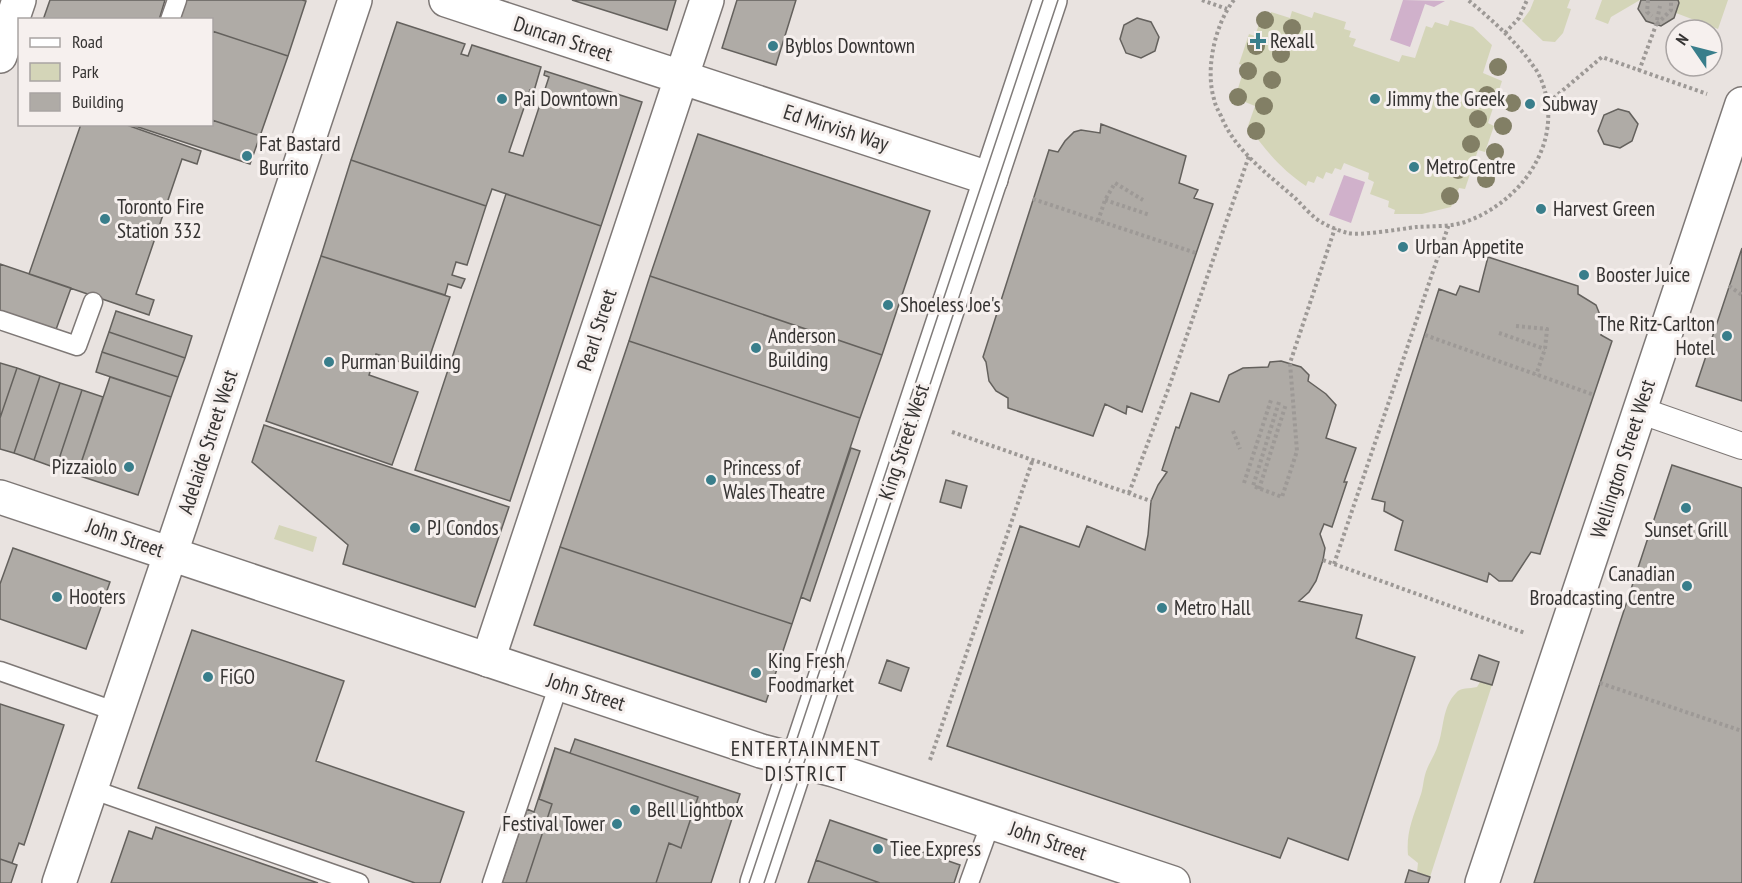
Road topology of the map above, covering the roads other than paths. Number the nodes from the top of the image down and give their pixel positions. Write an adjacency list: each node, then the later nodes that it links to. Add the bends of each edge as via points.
1 (19, 0): 8 (main road)
2 (177, 0): 7 (lane)
3 (355, 0): 18 (main road, Adelaide Street West)
4 (446, 0): 9 (main road, Duncan Street)
5 (707, 0): 9 (main road, Pearl Street)
6 (1050, 0): 12 (main road, King Street West)
7 (171, 18)
8 (8, 48)
9 (681, 78): 12 (main road, Ed Mirvish Way); 19 (main road, Pearl Street)
10 (1742, 104): 11 (main road, Wellington Street West)
11 (1733, 163): 15 (main road, Wellington Street West)
12 (991, 179): 23 (main road, King Street West)
13 (93, 302): 14 (lane, via 77,346)
14 (0, 320)
15 (1639, 410): 16 (street); 33 (main road, Wellington Street West)
16 (1742, 446)
17 (2, 503): 18 (main road, John Street)
18 (171, 554): 19 (main road, John Street); 22 (main road, Adelaide Street West)
19 (488, 660): 21 (main road, John Street)
20 (0, 671): 22 (lane)
21 (559, 684): 23 (main road, John Street); 29 (lane)
22 (117, 712): 24 (main road, Adelaide Street West)
23 (798, 761): 25 (main road, John Street); 30 (main road, King Street West)
24 (91, 789): 27 (main road, Adelaide Street West); 28 (lane)
25 (991, 822): 26 (main road, John Street); 31 (lane)
26 (1127, 876): 32 (main road, John Street)
27 (58, 883)
28 (359, 883)
29 (492, 883)
30 (757, 883)
31 (969, 883)
32 (1173, 883)
33 (1482, 883)

